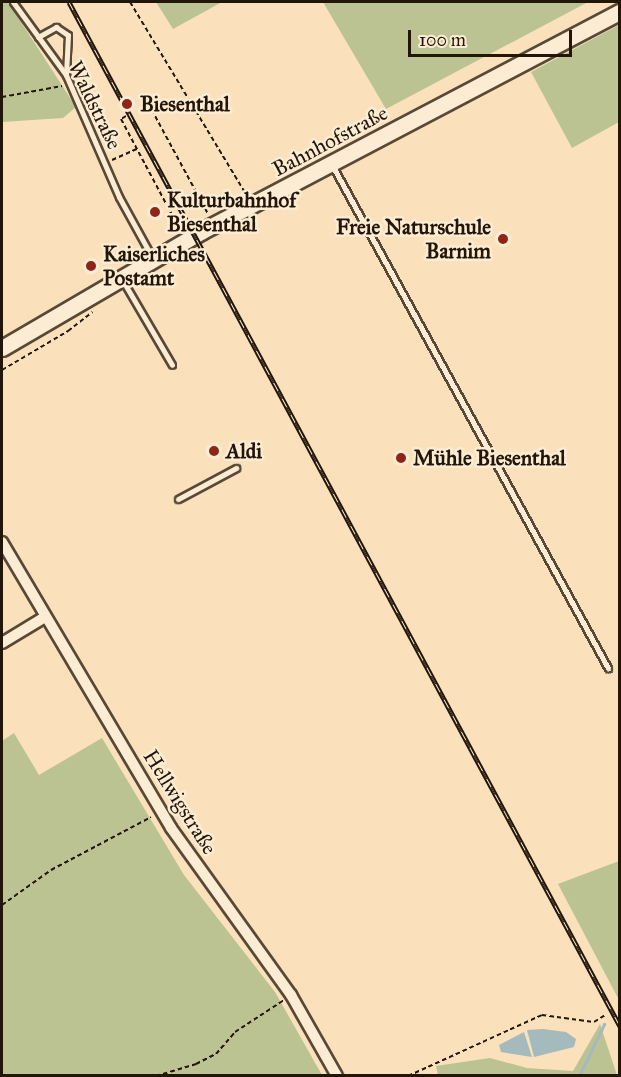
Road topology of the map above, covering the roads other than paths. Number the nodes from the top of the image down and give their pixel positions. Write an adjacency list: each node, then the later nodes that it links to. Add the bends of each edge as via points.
1 (13, 2): 3 (lane, Waldstraße)
2 (620, 12): 5 (main road, Bahnhofstraße)
3 (38, 37): 4 (lane, Waldstraße); 4 (lane, via 56,27 68,35)
4 (66, 75): 6 (lane, Waldstraße, via 119,197)
5 (331, 164): 6 (main road, Bahnhofstraße); 15 (lane)
6 (153, 258): 7 (main road, Bahnhofstraße)
7 (121, 279): 8 (main road, Bahnhofstraße); 9 (lane)
8 (2, 348)
9 (172, 365)
10 (236, 468): 11 (lane)
11 (178, 499)
12 (2, 542): 13 (street, Hellwigstraße)
13 (45, 617): 14 (street); 16 (street, Hellwigstraße, via 162,812 291,995)
14 (2, 643)
15 (608, 668)
16 (337, 1076)

